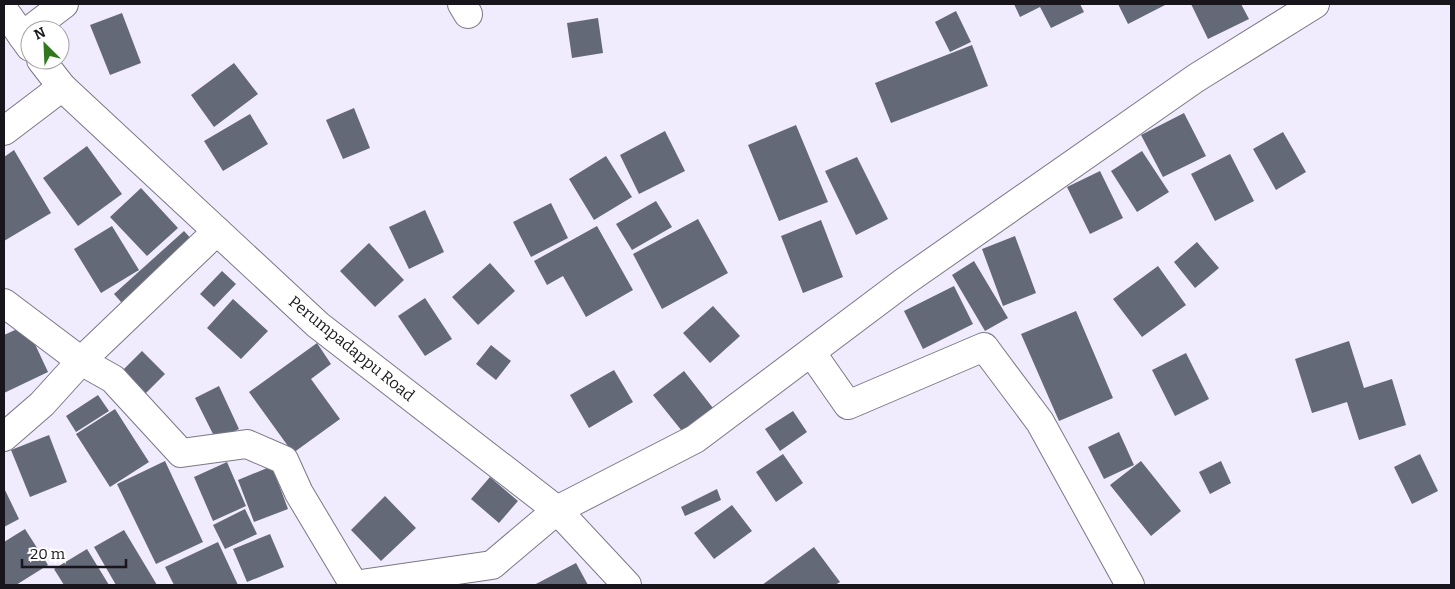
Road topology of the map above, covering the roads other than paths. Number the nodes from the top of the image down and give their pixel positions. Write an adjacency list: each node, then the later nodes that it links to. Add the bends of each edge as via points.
1 (64, 4): 4 (street)
2 (1315, 4): 11 (street, via 1196,78 904,282)
3 (4, 10): 5 (street)
4 (48, 20)
5 (20, 33)
6 (49, 70): 7 (street, Perumpadappu Road)
7 (62, 87): 8 (street); 9 (street, Perumpadappu Road)
8 (4, 131)
9 (217, 231): 12 (street); 14 (street, Perumpadappu Road, via 318,325)
10 (4, 303): 12 (street)
11 (811, 352): 14 (street, via 695,439); 17 (street, via 848,405 984,347 1040,422)
12 (81, 362): 13 (street, via 42,404); 15 (street, via 113,379 181,453 247,444 284,460 299,493)
13 (4, 437)
14 (558, 510): 15 (street, via 492,565); 16 (street, Perumpadappu Road)
15 (354, 585)
16 (628, 585)
17 (1130, 585)

